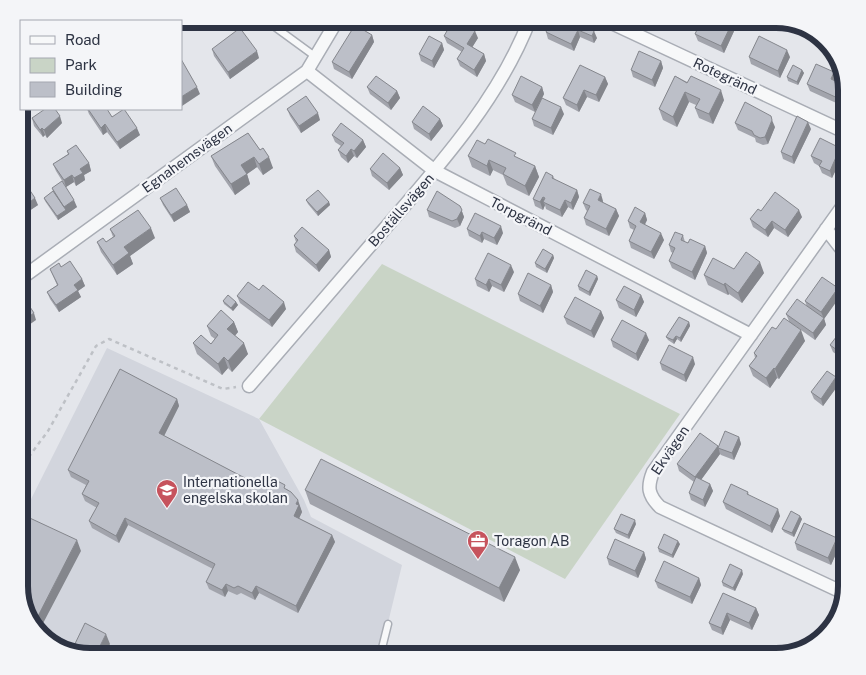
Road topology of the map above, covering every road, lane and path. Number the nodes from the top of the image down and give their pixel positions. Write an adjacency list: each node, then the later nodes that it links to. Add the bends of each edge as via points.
1 (275, 27): 5 (lane)
2 (333, 27): 5 (street, Egnahemsvägen)
3 (526, 27): 8 (street, Boställsvägen, via 491,94)
4 (621, 27): 7 (street, Rotegränd)
5 (316, 57): 6 (street, Egnahemsvägen)
6 (307, 70): 8 (street, Torpgränd); 12 (street, Egnahemsvägen)
7 (838, 128)
8 (435, 171): 13 (street, Torpgränd); 14 (street, Boställsvägen)
9 (838, 212): 10 (street, Ekvägen)
10 (826, 229): 11 (street); 13 (street, Ekvägen)
11 (838, 244)
12 (28, 273)
13 (751, 335): 16 (street, Ekvägen, via 653,472 648,489 660,507)
14 (249, 386): 15 (path, via 223,389 109,339 96,346 48,430)
15 (28, 458)
16 (838, 590)
17 (388, 624): 18 (lane)
18 (382, 648)

